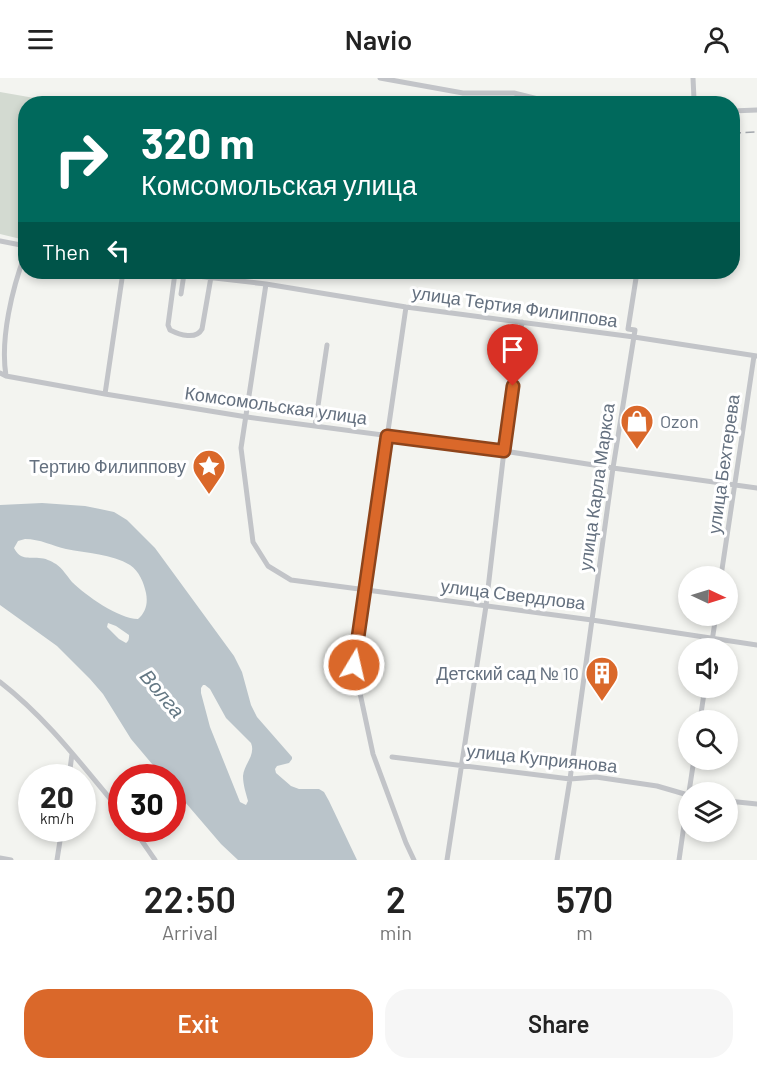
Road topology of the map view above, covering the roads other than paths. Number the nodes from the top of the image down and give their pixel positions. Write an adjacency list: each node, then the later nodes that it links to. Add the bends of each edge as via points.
1 (380, 78): 3 (street, via 463,93)
2 (693, 78): 4 (street)
3 (526, 96)
4 (694, 96)
5 (757, 110): 6 (street)
6 (740, 111)
7 (0, 242): 8 (street)
8 (18, 245)
9 (18, 271): 23 (street, via 8,316)
10 (122, 279): 24 (street)
11 (174, 279): 13 (street, via 168,325 174,333 189,336 202,329)
12 (183, 279): 17 (street)
13 (211, 279)
14 (227, 279): 16 (street, улица Тертия Филиппова)
15 (636, 279): 20 (street, улица Карла Маркса, via 628,329 635,330)
16 (266, 284): 18 (street, улица Тертия Филиппова); 25 (street)
17 (181, 294)
18 (406, 307): 19 (street, улица Тертия Филиппова); 27 (street)
19 (522, 322): 20 (street, улица Тертия Филиппова); 28 (street)
20 (634, 335): 22 (street, улица Тертия Филиппова); 29 (street, улица Карла Маркса)
21 (327, 345): 26 (street)
22 (756, 356): 30 (street, улица Бехтерева)
23 (3, 375): 24 (street, Комсомольская улица)
24 (105, 394): 25 (street, Комсомольская улица)
25 (247, 417): 26 (street, Комсомольская улица); 33 (street, улица Свердлова, via 241,448 253,542 268,566 291,580)
26 (315, 426): 27 (street, Комсомольская улица)
27 (387, 436): 28 (street, Комсомольская улица); 33 (street)
28 (504, 451): 29 (street, Комсомольская улица); 34 (street)
29 (613, 468): 30 (street, Комсомольская улица); 35 (street, улица Карла Маркса)
30 (735, 485): 31 (street, Комсомольская улица); 32 (street, улица Бехтерева)
31 (757, 488)
32 (723, 566)
33 (366, 590): 34 (street, улица Свердлова); 57 (street, via 354,665 373,754)
34 (486, 606): 35 (street, улица Свердлова); 44 (street)
35 (592, 620): 37 (street, улица Свердлова); 45 (street, улица Карла Маркса)
36 (714, 626): 37 (street)
37 (712, 638)
38 (738, 642): 39 (street, улица Свердлова)
39 (757, 645)
40 (0, 682): 41 (street, via 21,698)
41 (72, 754): 43 (street); 47 (street)
42 (392, 757): 44 (street, улица Куприянова)
43 (71, 764)
44 (460, 765): 45 (street, улица Куприянова); 58 (street)
45 (570, 779): 46 (street, улица Куприянова, via 596,777); 59 (street, улица Карла Маркса)
46 (678, 792)
47 (108, 796)
48 (738, 802): 49 (street)
49 (757, 804)
50 (60, 842): 55 (street)
51 (143, 842): 56 (street)
52 (682, 842): 60 (street)
53 (0, 858): 54 (street)
54 (11, 860)
55 (57, 860)
56 (155, 860)
57 (414, 860)
58 (447, 860)
59 (556, 860)
60 (679, 860)

